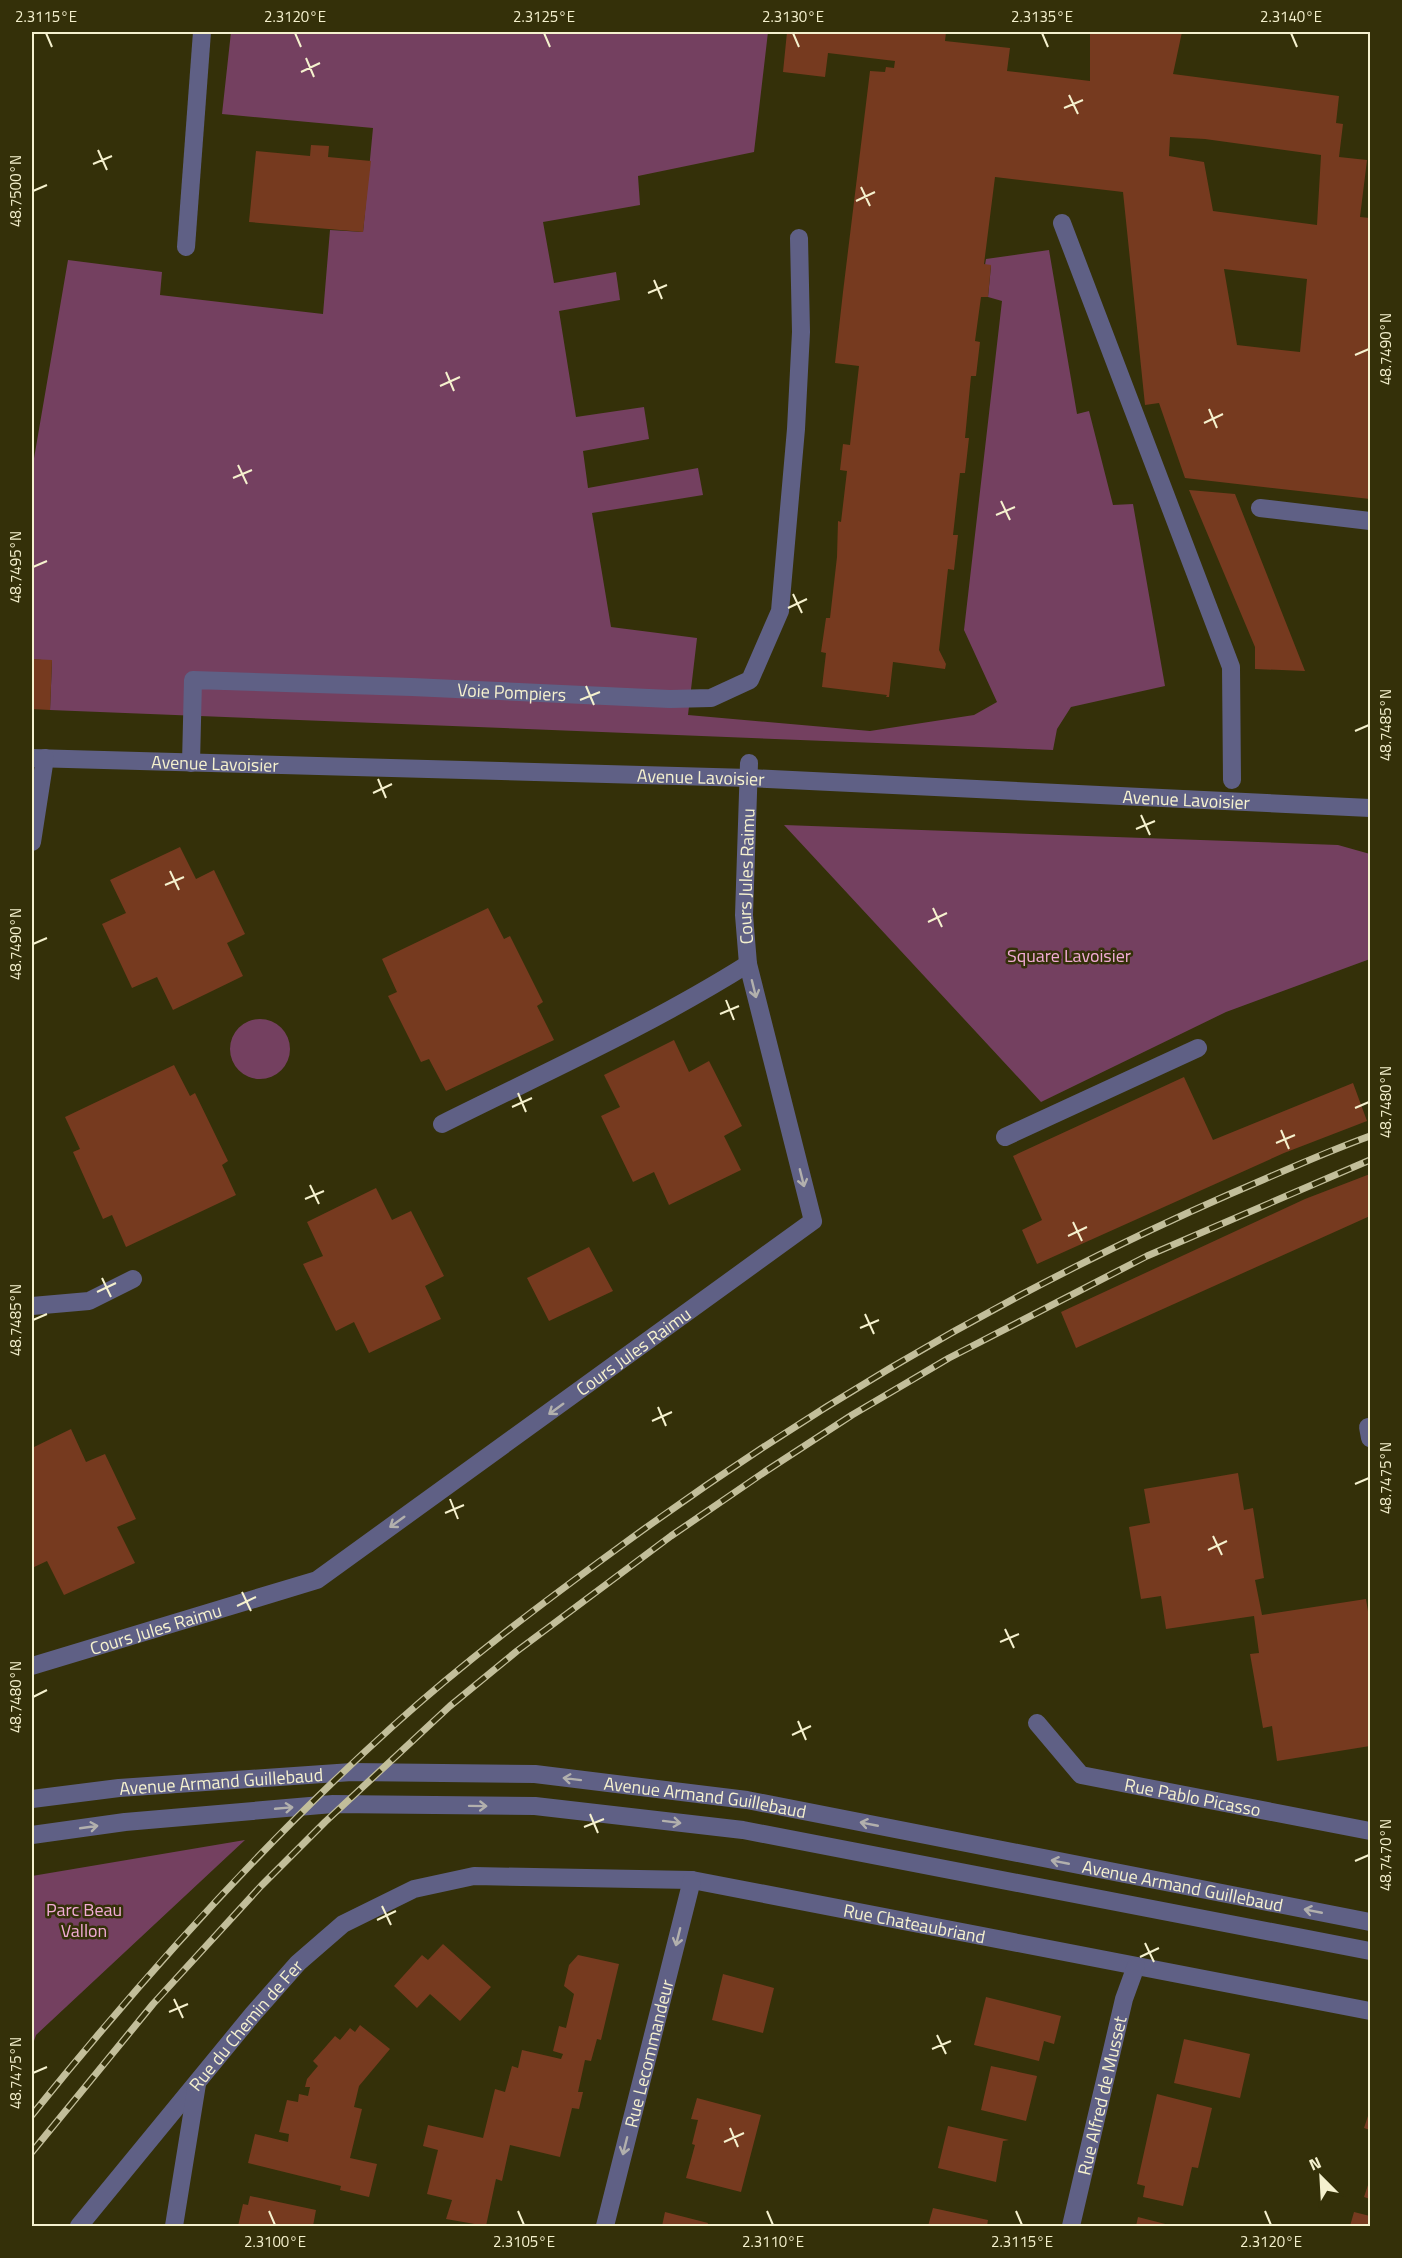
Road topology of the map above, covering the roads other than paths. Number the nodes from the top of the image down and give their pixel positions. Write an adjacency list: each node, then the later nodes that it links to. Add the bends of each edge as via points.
1 (202, 32): 4 (street)
2 (1062, 223): 10 (street, via 1231,666)
3 (799, 238): 8 (street, Voie Pompiers, via 801,332 780,611 750,680 711,698 670,699 193,680)
4 (186, 247)
5 (1260, 508): 6 (street)
6 (1371, 521)
7 (38, 758): 8 (street, Avenue Lavoisier); 12 (street)
8 (191, 763): 9 (street, Avenue Lavoisier)
9 (749, 771): 11 (street, Avenue Lavoisier); 13 (street, Cours Jules Raimu, via 744,915)
10 (1232, 780)
11 (1371, 808)
12 (32, 842)
13 (748, 964): 15 (street, via 614,1038); 19 (street, Cours Jules Raimu, one-way to 19, via 813,1221 316,1580)
14 (1198, 1048): 16 (street)
15 (442, 1124)
16 (1005, 1137)
17 (133, 1279): 18 (street, via 89,1301)
18 (32, 1306)
19 (32, 1666)
20 (1037, 1723): 22 (street, Rue Pablo Picasso, via 1081,1775)
21 (32, 1799): 26 (street, Avenue Armand Guillebaud, one-way to 21, via 747,1800 535,1774 352,1772 119,1788)
22 (1371, 1832)
23 (32, 1834): 27 (street, Avenue Armand Guillebaud, one-way to 27, via 333,1804 535,1806 742,1830)
24 (454, 1879): 25 (street, Rue Chateaubriand, via 474,1876); 30 (street, Rue du Chemin de Fer, via 414,1889 343,1924 298,1963)
25 (692, 1880): 28 (street, Rue Chateaubriand); 33 (street, Rue Lecommandeur, one-way to 33)
26 (1371, 1922)
27 (1371, 1952)
28 (1136, 1966): 29 (street, Rue Chateaubriand); 34 (street, Rue Alfred de Musset, via 1124,1999)
29 (1371, 2012)
30 (197, 2084): 31 (street, Rue du Chemin de Fer); 32 (street)
31 (79, 2226)
32 (174, 2226)
33 (605, 2226)
34 (1071, 2226)

